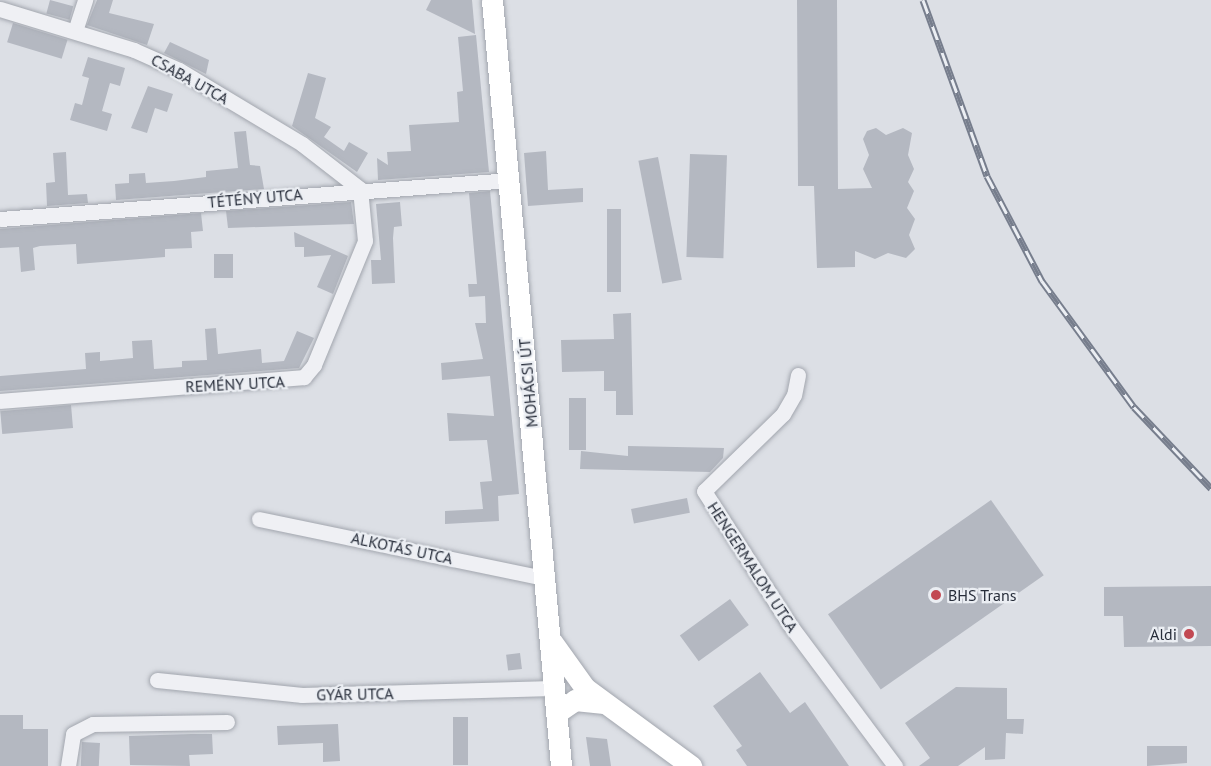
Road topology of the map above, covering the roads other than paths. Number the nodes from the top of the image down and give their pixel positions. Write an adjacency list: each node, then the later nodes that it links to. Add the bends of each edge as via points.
1 (85, 0): 4 (street)
2 (492, 0): 5 (main road, MOHÁCSI ÚT)
3 (0, 9): 4 (street, CSABA UTCA)
4 (75, 31): 6 (street, CSABA UTCA, via 179,70 303,144)
5 (510, 180): 6 (street, TÉTÉNY UTCA); 11 (main road, MOHÁCSI ÚT)
6 (360, 189): 7 (street, TÉTÉNY UTCA); 9 (street, REMÉNY UTCA, via 365,241 314,365 304,377)
7 (0, 219)
8 (798, 375): 21 (street, HENGERMALOM UTCA, via 794,395 783,414 704,491 790,625)
9 (0, 401)
10 (259, 519): 11 (street, ALKOTÁS UTCA)
11 (545, 578): 12 (main road, MOHÁCSI ÚT)
12 (551, 639): 14 (main road, MOHÁCSI ÚT); 15 (main road, via 585,688)
13 (157, 680): 14 (street, GYÁR UTCA, via 302,695)
14 (553, 688): 16 (main road, MOHÁCSI ÚT)
15 (604, 703): 16 (main road, via 575,700); 20 (main road)
16 (556, 713): 19 (main road, MOHÁCSI ÚT)
17 (227, 722): 18 (street, via 93,724 73,734)
18 (68, 766)
19 (561, 766)
20 (691, 766)
21 (895, 766)

